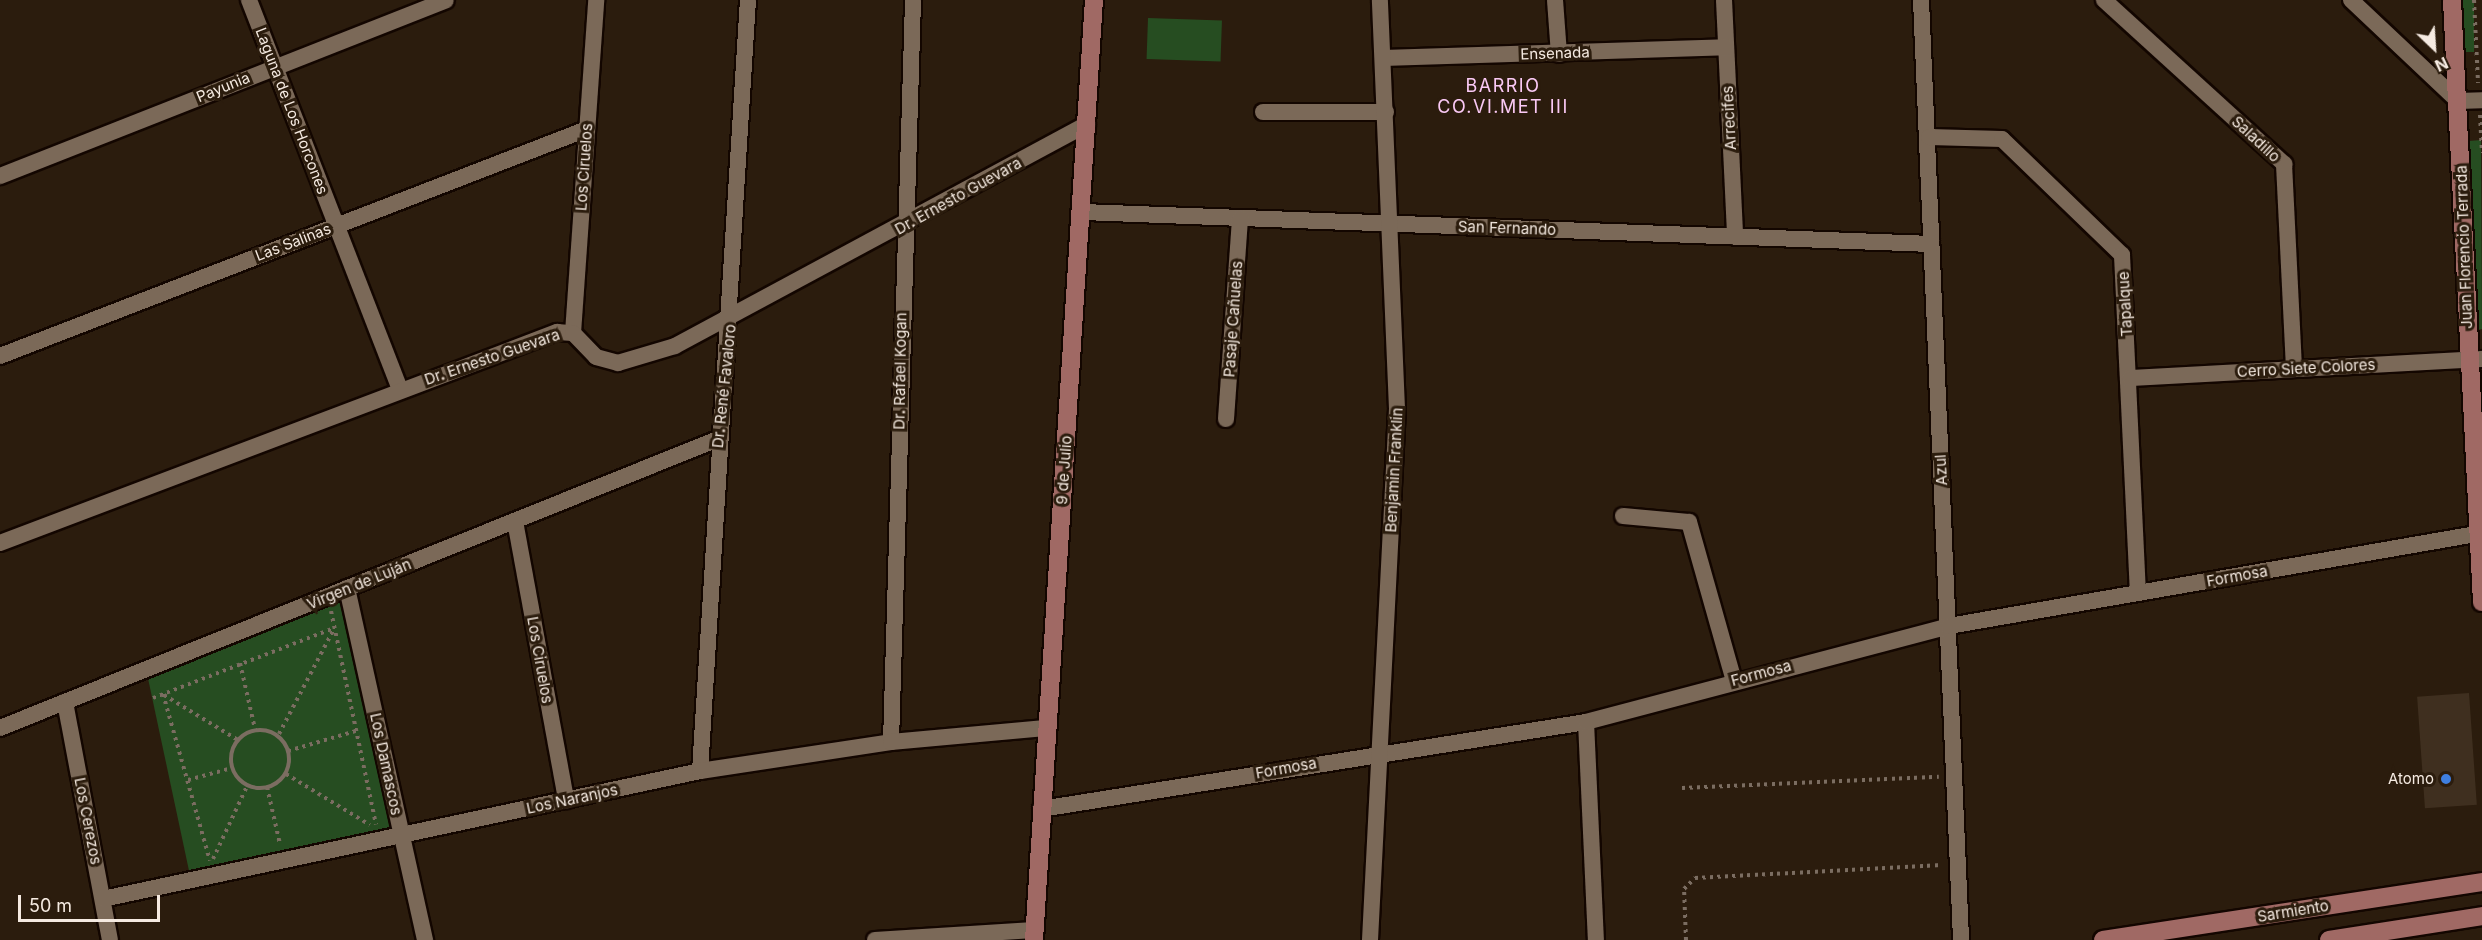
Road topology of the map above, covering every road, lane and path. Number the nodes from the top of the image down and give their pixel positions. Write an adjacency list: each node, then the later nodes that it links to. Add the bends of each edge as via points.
1 (249, 0): 18 (street, Laguna de Los Horcones)
2 (446, 0): 18 (street, Payunia)
3 (596, 0): 24 (street, Los Ciruelos)
4 (748, 0): 35 (street, Dr. René Favaloro)
5 (913, 0): 32 (street, Dr. Rafael Kogan)
6 (1094, 0): 23 (street, 9 de Julio)
7 (1380, 0): 17 (street, Benjamin Franklin)
8 (1555, 0): 16 (street)
9 (1724, 0): 15 (street, Arrecifes)
10 (1921, 0): 25 (street, Azul)
11 (2104, 0): 39 (street, Saladillo, via 2284,164)
12 (2351, 0): 20 (street)
13 (2452, 0): 20 (street, Juan Florencio Terrada)
14 (2474, 0): 19 (path)
15 (1726, 47): 16 (street, Ensenada); 33 (street, Arrecifes)
16 (1559, 54): 17 (street, Ensenada)
17 (1383, 58): 21 (street, Benjamin Franklin)
18 (275, 67): 27 (street, Payunia); 31 (street, Laguna de Los Horcones)
19 (2481, 100): 20 (street); 26 (path)
20 (2458, 101): 38 (street, Juan Florencio Terrada)
21 (1386, 111): 22 (street); 30 (street, Benjamin Franklin)
22 (1263, 112)
23 (1087, 124): 28 (street, 9 de Julio); 32 (street, Dr. Ernesto Guevara)
24 (587, 129): 31 (street, Las Salinas); 36 (street, Los Ciruelos)
25 (1929, 137): 34 (street, Azul); 40 (street, Tapalque, via 2002,139 2116,244 2122,255)
26 (2482, 153)
27 (0, 176)
28 (1083, 212): 29 (street, San Fernando); 63 (street, 9 de Julio)
29 (1239, 218): 30 (street, San Fernando); 42 (street, Pasaje Cañuelas)
30 (1392, 224): 33 (street, San Fernando); 70 (street, Benjamin Franklin, via 1397,409)
31 (337, 225): 37 (street, Las Salinas); 41 (street, Laguna de Los Horcones)
32 (904, 227): 35 (street, Dr. Ernesto Guevara); 68 (street, Dr. Rafael Kogan)
33 (1735, 237): 34 (street, San Fernando)
34 (1931, 244): 53 (street, Azul)
35 (731, 317): 36 (street, Dr. Ernesto Guevara, via 675,346 618,363 596,357); 43 (street, Dr. René Favaloro)
36 (573, 333): 41 (street, Dr. Ernesto Guevara, via 557,332)
37 (0, 356)
38 (2475, 360): 39 (street, Cerro Siete Colores); 46 (street, Juan Florencio Terrada)
39 (2294, 369): 40 (street, Cerro Siete Colores)
40 (2130, 378): 49 (street, Tapalque)
41 (400, 389): 47 (street, Dr. Ernesto Guevara)
42 (1226, 419)
43 (718, 440): 45 (street, Virgen de Luján); 72 (street, Dr. René Favaloro)
44 (1623, 516): 56 (street, via 1689,522)
45 (515, 521): 48 (street, Virgen de Luján); 79 (street, Los Ciruelos)
46 (2480, 533): 49 (street, Formosa); 51 (street, Juan Florencio Terrada)
47 (0, 543)
48 (347, 588): 50 (street, Virgen de Luján); 52 (street, Los Damascos)
49 (2138, 593): 53 (street, Formosa)
50 (328, 596): 54 (path); 59 (street, Virgen de Luján)
51 (2482, 602)
52 (354, 618): 54 (path); 61 (street, Los Damascos)
53 (1949, 626): 56 (street, Formosa); 74 (street, Azul)
54 (334, 628): 55 (path); 65 (path); 66 (path)
55 (240, 663): 57 (path); 64 (path)
56 (1734, 681): 60 (street, Formosa)
57 (164, 694): 58 (path); 67 (path); 75 (path)
58 (153, 698)
59 (65, 702): 62 (street, Virgen de Luján); 85 (street, Los Cerezos)
60 (1586, 722): 70 (street, Formosa); 92 (street)
61 (378, 725): 65 (path); 81 (street, Los Damascos)
62 (0, 728)
63 (1046, 728): 68 (street, Los Naranjos); 80 (street, 9 de Julio)
64 (255, 729): 66 (path); 67 (path)
65 (356, 731): 69 (path); 73 (path, via 377,829)
66 (279, 734): 69 (path)
67 (238, 740): 71 (path)
68 (891, 742): 72 (street, Los Naranjos)
69 (288, 751): 73 (path)
70 (1380, 752): 80 (street, Formosa); 91 (street, Benjamin Franklin)
71 (232, 768): 75 (path); 76 (path)
72 (700, 771): 79 (street, Los Naranjos)
73 (286, 774): 77 (path)
74 (1954, 776): 78 (path); 83 (street, Azul)
75 (188, 780): 76 (path, via 211,863)
76 (248, 786): 77 (path)
77 (267, 787): 82 (path)
78 (1682, 788)
79 (566, 800): 81 (street, Los Naranjos)
80 (1041, 809): 87 (street, 9 de Julio)
81 (402, 835): 82 (street, Los Naranjos); 89 (street, Los Damascos)
82 (283, 860): 85 (street, Los Naranjos)
83 (1958, 865): 93 (path, via 1695,878 1684,889); 94 (street, Azul)
84 (2482, 882): 95 (street, Sarmiento)
85 (103, 899): 88 (street, Los Cerezos)
86 (2482, 916): 96 (street)
87 (1034, 935): 90 (street)
88 (110, 940)
89 (425, 940)
90 (875, 940)
91 (1370, 940)
92 (1596, 940)
93 (1686, 940)
94 (1961, 940)
95 (2103, 940)
96 (2329, 940)

